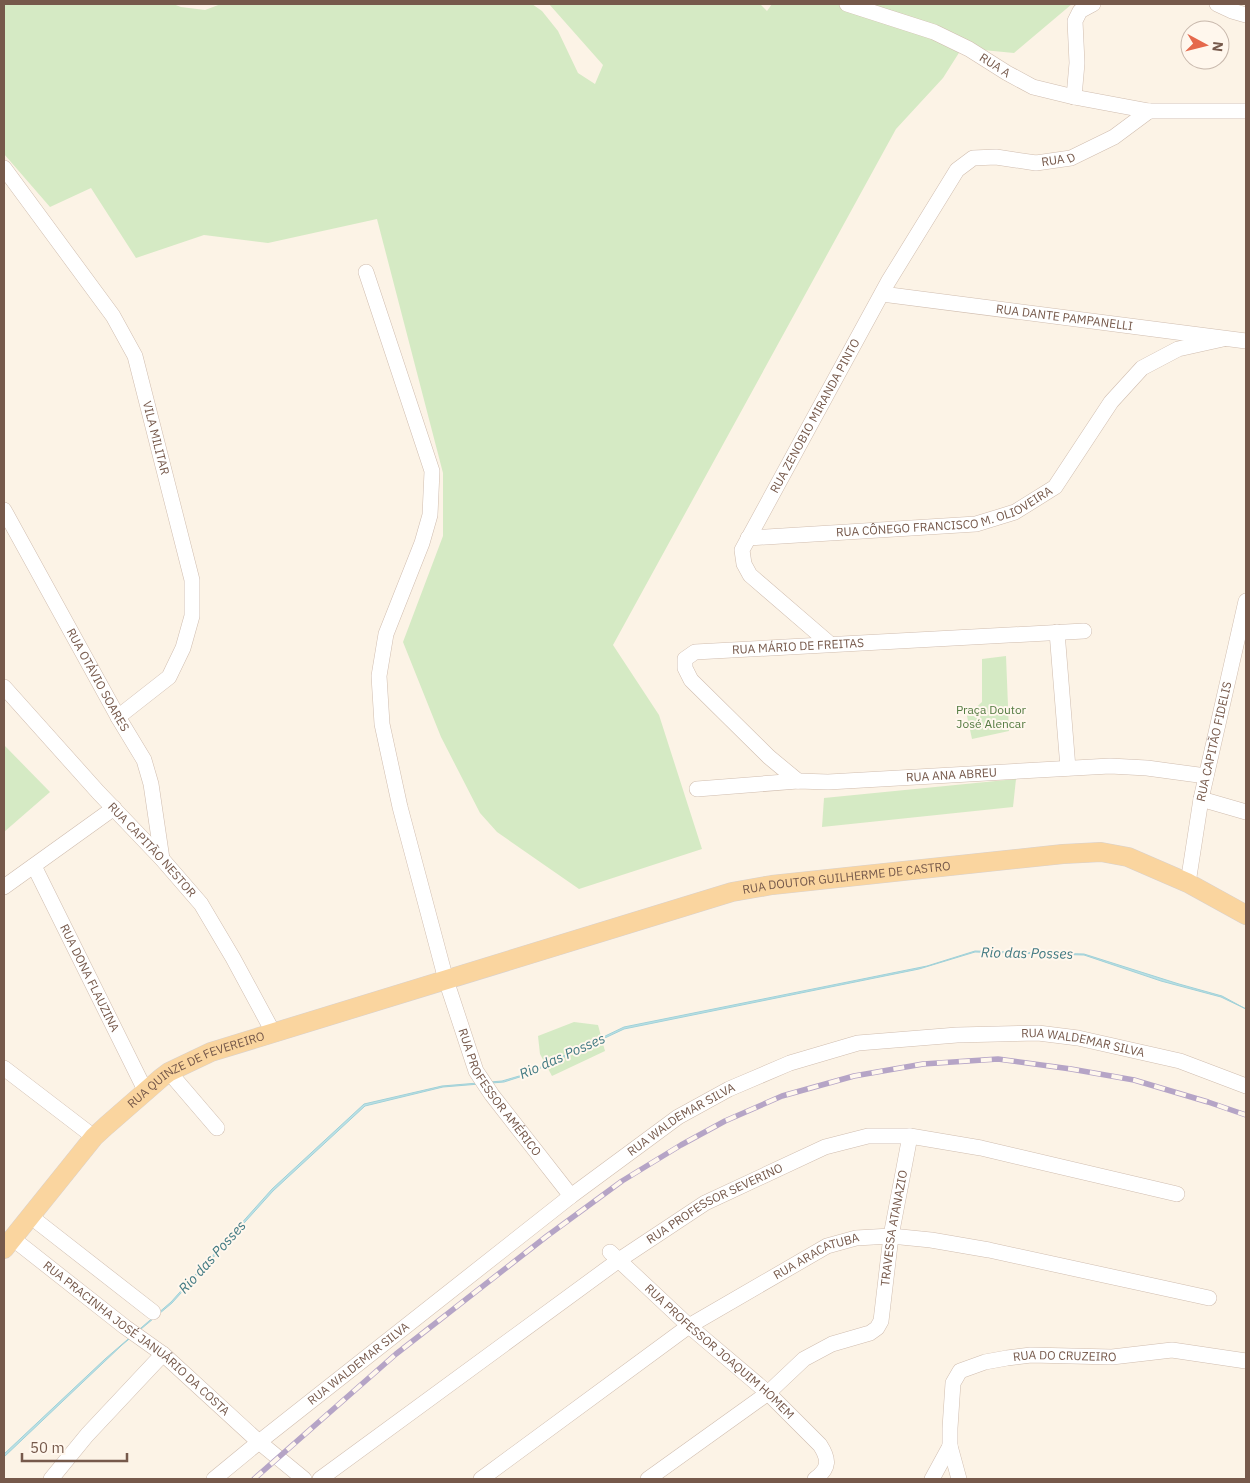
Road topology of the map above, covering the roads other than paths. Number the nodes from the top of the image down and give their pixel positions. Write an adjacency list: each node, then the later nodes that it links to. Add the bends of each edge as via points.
1 (848, 4): 5 (street, RUA A, via 934,32 1033,87)
2 (1093, 4): 5 (street, via 1080,11 1074,21 1077,63)
3 (1217, 4): 4 (street)
4 (1246, 16)
5 (1074, 97): 6 (street, RUA A)
6 (1149, 110): 7 (street, RUA A); 9 (street, RUA D, via 1114,137 1071,158 1036,163 996,157 973,158)
7 (1246, 112)
8 (4, 168): 21 (street, VILA MILITAR, via 113,316 135,356 192,580 192,616 183,648 169,677)
9 (957, 170): 11 (street, RUA ZENOBIO MIRANDA PINTO)
10 (366, 272): 34 (street, RUA PROFESSOR AMÉRICO, via 432,471 430,515 386,634 379,676 382,724 400,807)
11 (882, 294): 12 (street, RUA DANTE PAMPANELLI); 15 (street, RUA ZENOBIO MIRANDA PINTO)
12 (1223, 339): 13 (street, RUA DANTE PAMPANELLI); 15 (street, RUA CÔNEGO FRANCISCO M. OLIOVEIRA, via 1178,349 1142,368 1111,402 1055,487 1015,512 976,524)
13 (1246, 341)
14 (4, 510): 21 (street, RUA OTÁVIO SOARES)
15 (748, 538): 19 (street, RUA ZENOBIO MIRANDA PINTO, via 742,550 750,575)
16 (1246, 601): 23 (street, RUA CAPITÃO FIDELIS)
17 (1084, 630): 18 (street, RUA MÁRIO DE FREITAS)
18 (1057, 632): 19 (street, RUA MÁRIO DE FREITAS); 22 (street)
19 (830, 644): 24 (street, RUA MÁRIO DE FREITAS, via 696,652 685,659 691,680)
20 (4, 687): 27 (street, RUA CAPITÃO NESTOR)
21 (118, 717): 29 (street, RUA OTÁVIO SOARES, via 144,760 151,784)
22 (1068, 768): 23 (street, RUA ANA ABREU, via 1148,768); 24 (street, RUA ANA ABREU)
23 (1206, 776): 26 (street, RUA CAPITÃO FIDELIS)
24 (798, 781): 25 (street, RUA ANA ABREU)
25 (697, 789)
26 (1201, 799): 28 (street); 31 (street, RUA CAPITÃO FIDELIS)
27 (114, 808): 29 (street, RUA CAPITÃO NESTOR); 30 (street)
28 (1246, 812)
29 (162, 859): 35 (street, RUA CAPITÃO NESTOR, via 201,904)
30 (34, 866): 32 (street); 39 (street, RUA DONA FLAUZINA)
31 (1188, 883): 33 (main road, RUA DOUTOR GUILHERME DE CASTRO); 34 (main road, RUA DOUTOR GUILHERME DE CASTRO, via 1128,857 1101,852 772,885 732,892)
32 (4, 887)
33 (1246, 915)
34 (446, 980): 35 (main road, RUA QUINZE DE FEVEREIRO); 44 (street, RUA PROFESSOR AMÉRICO, via 476,1071)
35 (273, 1032): 37 (main road, RUA QUINZE DE FEVEREIRO, via 211,1052)
36 (4, 1068): 42 (street)
37 (169, 1072): 39 (main road, RUA QUINZE DE FEVEREIRO); 40 (street)
38 (1246, 1086): 44 (street, RUA WALDEMAR SILVA, via 1180,1061 1038,1033 956,1035 858,1044 790,1063 729,1089 678,1117)
39 (145, 1090): 42 (main road, RUA QUINZE DE FEVEREIRO)
40 (217, 1128)
41 (910, 1136): 43 (street, RUA PROFESSOR SEVERINO, via 981,1148); 46 (street, TRAVESSA ATANAZIO); 48 (street, RUA PROFESSOR SEVERINO, via 868,1136 825,1147 705,1203)
42 (94, 1137): 45 (main road, RUA QUINZE DE FEVEREIRO)
43 (1176, 1194)
44 (572, 1196): 55 (street, RUA WALDEMAR SILVA)
45 (30, 1216): 47 (main road, RUA QUINZE DE FEVEREIRO); 50 (street)
46 (891, 1236): 49 (street, RUA ARACATUBA, via 990,1250); 51 (street, RUA ARACATUBA, via 856,1238 827,1246); 54 (street, TRAVESSA ATANAZIO, via 881,1321 876,1328 870,1333 832,1344 804,1359)
47 (8, 1244): 52 (street, RUA PRACINHA JOSÉ JANUÁRIO DA COSTA)
48 (614, 1256): 51 (street, RUA PROFESSOR JOAQUIM HOMEM); 60 (street, RUA PROFESSOR SEVERINO)
49 (1210, 1298)
50 (153, 1312)
51 (689, 1326): 54 (street, RUA PROFESSOR JOAQUIM HOMEM); 61 (street, RUA ARACATUBA)
52 (163, 1354): 55 (street, RUA PRACINHA JOSÉ JANUÁRIO DA COSTA); 57 (street, via 87,1435)
53 (1246, 1361): 56 (street, RUA DO CRUZEIRO, via 1172,1350 1112,1357 1031,1355 985,1362 960,1371 953,1384)
54 (768, 1393): 62 (street); 63 (street, RUA PROFESSOR JOAQUIM HOMEM, via 826,1454 824,1473)
55 (259, 1442): 58 (street, RUA WALDEMAR SILVA); 59 (street, RUA PRACINHA JOSÉ JANUÁRIO DA COSTA)
56 (950, 1446): 64 (street); 65 (street)
57 (51, 1479)
58 (214, 1479)
59 (301, 1479)
60 (320, 1479)
61 (481, 1479)
62 (648, 1479)
63 (815, 1479)
64 (932, 1479)
65 (959, 1479)

